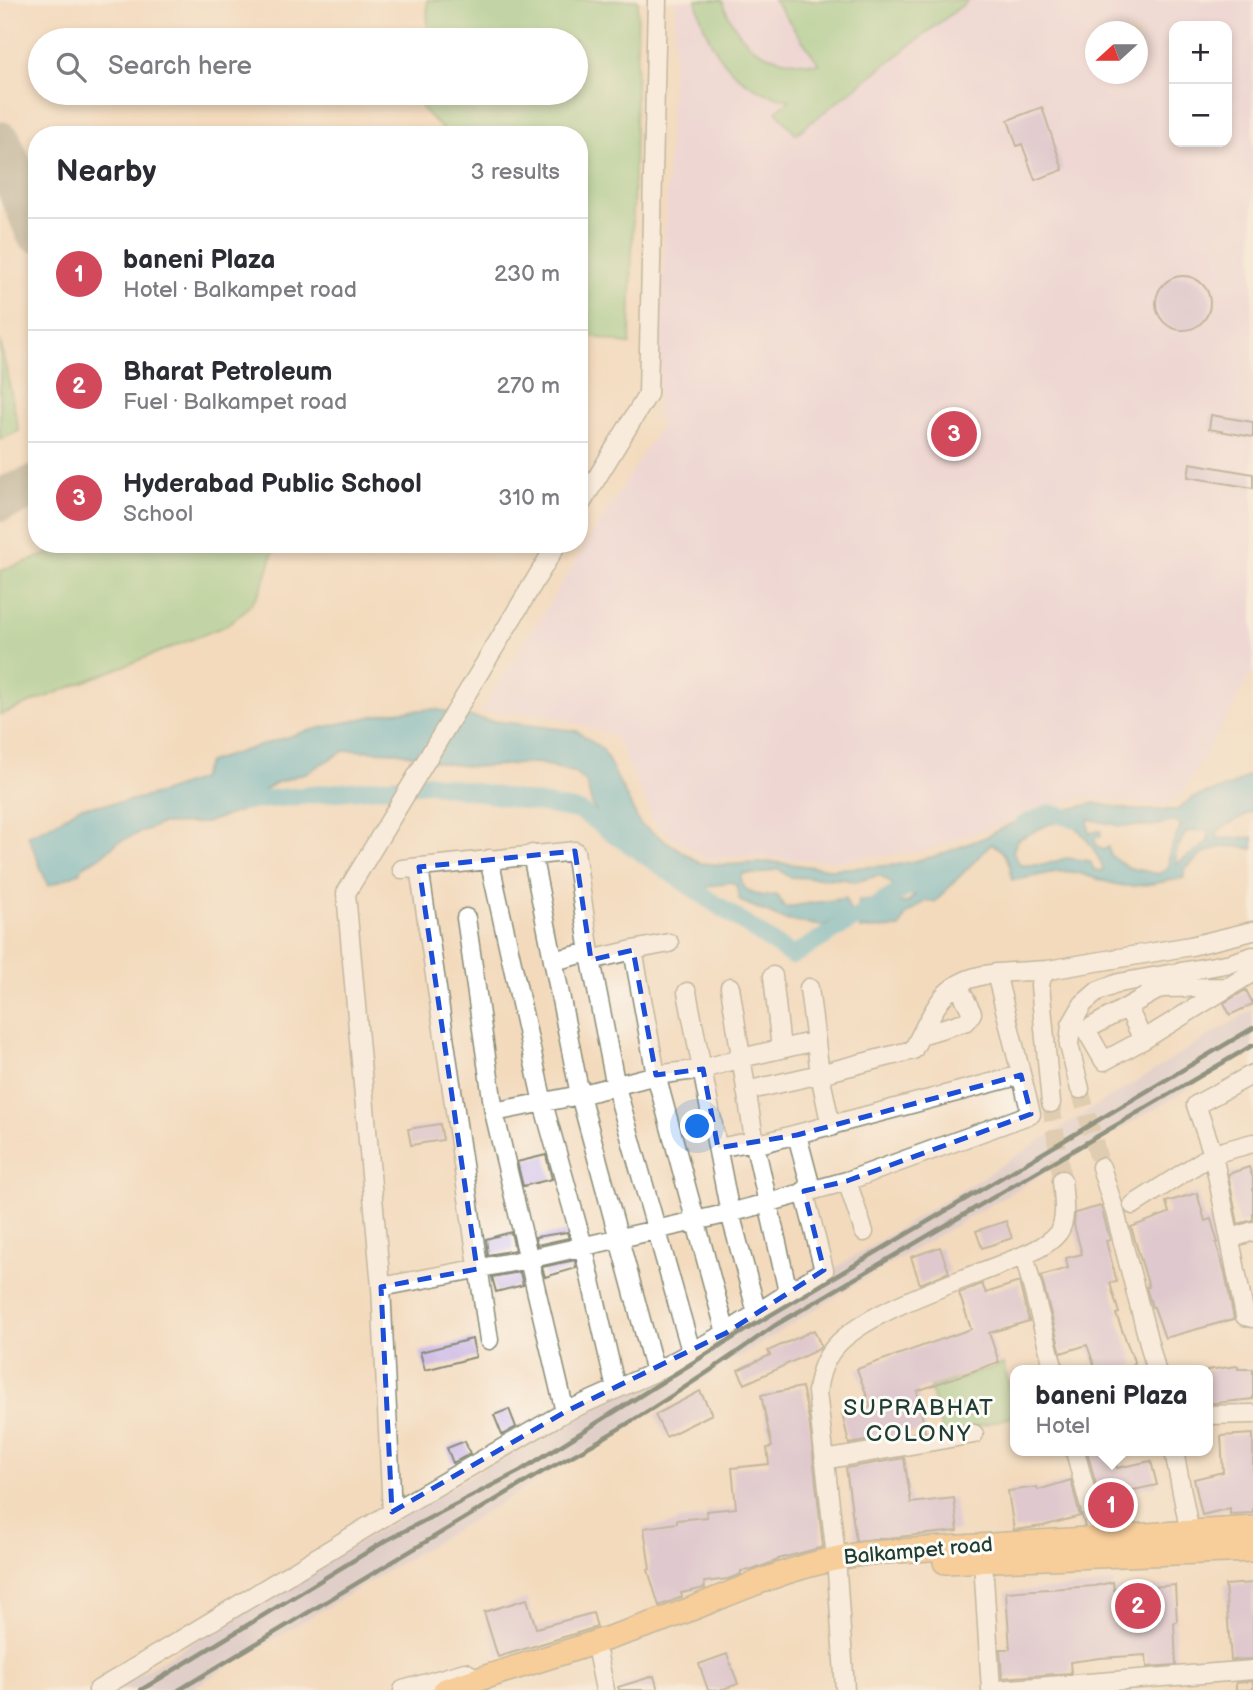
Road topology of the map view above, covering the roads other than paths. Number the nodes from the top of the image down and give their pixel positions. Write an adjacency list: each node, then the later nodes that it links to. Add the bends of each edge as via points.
1 (657, 0): 2 (street, via 648,394)
2 (588, 492)
3 (552, 553): 63 (street, via 346,894)
4 (532, 854): 5 (street); 10 (street, via 575,851); 12 (street)
5 (489, 859): 37 (street); 62 (street, via 411,868)
6 (466, 918): 39 (street)
7 (1253, 931): 13 (street)
8 (669, 943): 9 (street)
9 (633, 950): 10 (street); 32 (street)
10 (591, 956): 12 (street); 33 (street)
11 (1253, 956): 34 (street, via 1098,991 1083,1004 1071,1025 1069,1045)
12 (553, 961): 36 (street)
13 (1048, 970): 15 (street); 38 (street, via 1040,985)
14 (1253, 972): 18 (street)
15 (996, 973): 17 (street); 31 (street)
16 (773, 976): 26 (street)
17 (958, 985): 23 (street, via 944,996); 23 (street, via 972,1013 967,1021)
18 (1227, 986): 22 (street, via 1161,988); 24 (street)
19 (730, 987): 27 (street)
20 (809, 988): 25 (street)
21 (687, 992): 28 (street)
22 (1128, 1008): 24 (street); 24 (street, via 1086,1030 1104,1061)
23 (921, 1035): 29 (street, via 913,1050)
24 (1143, 1040)
25 (816, 1041): 26 (street); 29 (street)
26 (781, 1049): 27 (street)
27 (741, 1058): 28 (street); 35 (street)
28 (703, 1069): 32 (street); 44 (street)
29 (820, 1074): 35 (street); 40 (street)
30 (1253, 1074): 45 (street, via 1196,1105)
31 (1021, 1075): 40 (street); 48 (street, via 1031,1114)
32 (656, 1076): 33 (street); 53 (street)
33 (616, 1087): 36 (street); 54 (street)
34 (1080, 1089)
35 (746, 1091): 42 (street)
36 (580, 1095): 37 (street); 57 (street)
37 (543, 1103): 39 (street); 59 (street)
38 (1051, 1103)
39 (494, 1112): 61 (street)
40 (831, 1127): 41 (street)
41 (797, 1135): 42 (street); 49 (street, via 811,1188)
42 (754, 1143): 44 (street); 50 (street)
43 (1253, 1143): 45 (street)
44 (718, 1148): 52 (street)
45 (1213, 1154): 51 (street); 58 (street)
46 (1101, 1167): 71 (street)
47 (1062, 1180): 60 (street, via 1063,1222 1057,1234)
48 (848, 1181): 49 (street); 56 (street)
49 (804, 1191): 50 (street); 64 (street, via 824,1270)
50 (768, 1203): 52 (street); 64 (street)
51 (1133, 1205)
52 (730, 1213): 53 (street); 65 (street)
53 (697, 1220): 54 (street); 67 (street)
54 (657, 1229): 57 (street); 69 (street)
55 (1253, 1231): 58 (street)
56 (864, 1232)
57 (620, 1238): 59 (street); 72 (street)
58 (1230, 1239): 66 (street, via 1245,1316)
59 (583, 1246): 61 (street); 73 (street)
60 (1024, 1255): 70 (street); 80 (street, via 895,1307 849,1333 831,1351 817,1392)
61 (528, 1259): 62 (street); 74 (street)
62 (477, 1269): 63 (street); 68 (street)
63 (381, 1287): 81 (street)
64 (788, 1292): 65 (street)
65 (757, 1313): 67 (street)
66 (1253, 1318)
67 (726, 1333): 69 (street)
68 (489, 1340)
69 (691, 1351): 72 (street)
70 (1053, 1365)
71 (1155, 1365)
72 (655, 1372): 73 (street)
73 (616, 1389): 74 (street)
74 (565, 1412): 81 (street)
75 (1253, 1414): 76 (street)
76 (1213, 1415)
77 (974, 1434): 80 (street)
78 (1076, 1456): 83 (street)
79 (1175, 1456): 84 (street)
80 (824, 1460): 87 (street)
81 (392, 1512): 92 (street)
82 (1253, 1528): 84 (main road, Balkampet road)
83 (1098, 1538): 84 (main road, Balkampet road); 87 (main road, Balkampet road, via 881,1552)
84 (1192, 1541): 85 (main road, Balkampet road); 86 (main road, Balkampet road)
85 (1253, 1550)
86 (983, 1561): 87 (main road, Balkampet road); 97 (street)
87 (836, 1564): 88 (main road, Balkampet road, via 699,1623); 91 (main road, Balkampet road, via 783,1572); 96 (street)
88 (598, 1656): 91 (main road, Balkampet road); 95 (street)
89 (1253, 1671): 90 (street)
90 (1221, 1682): 98 (street)
91 (481, 1685): 93 (street, via 465,1672); 94 (main road)
92 (98, 1690)
93 (403, 1690)
94 (445, 1690)
95 (606, 1690)
96 (845, 1690)
97 (991, 1690)
98 (998, 1690)

